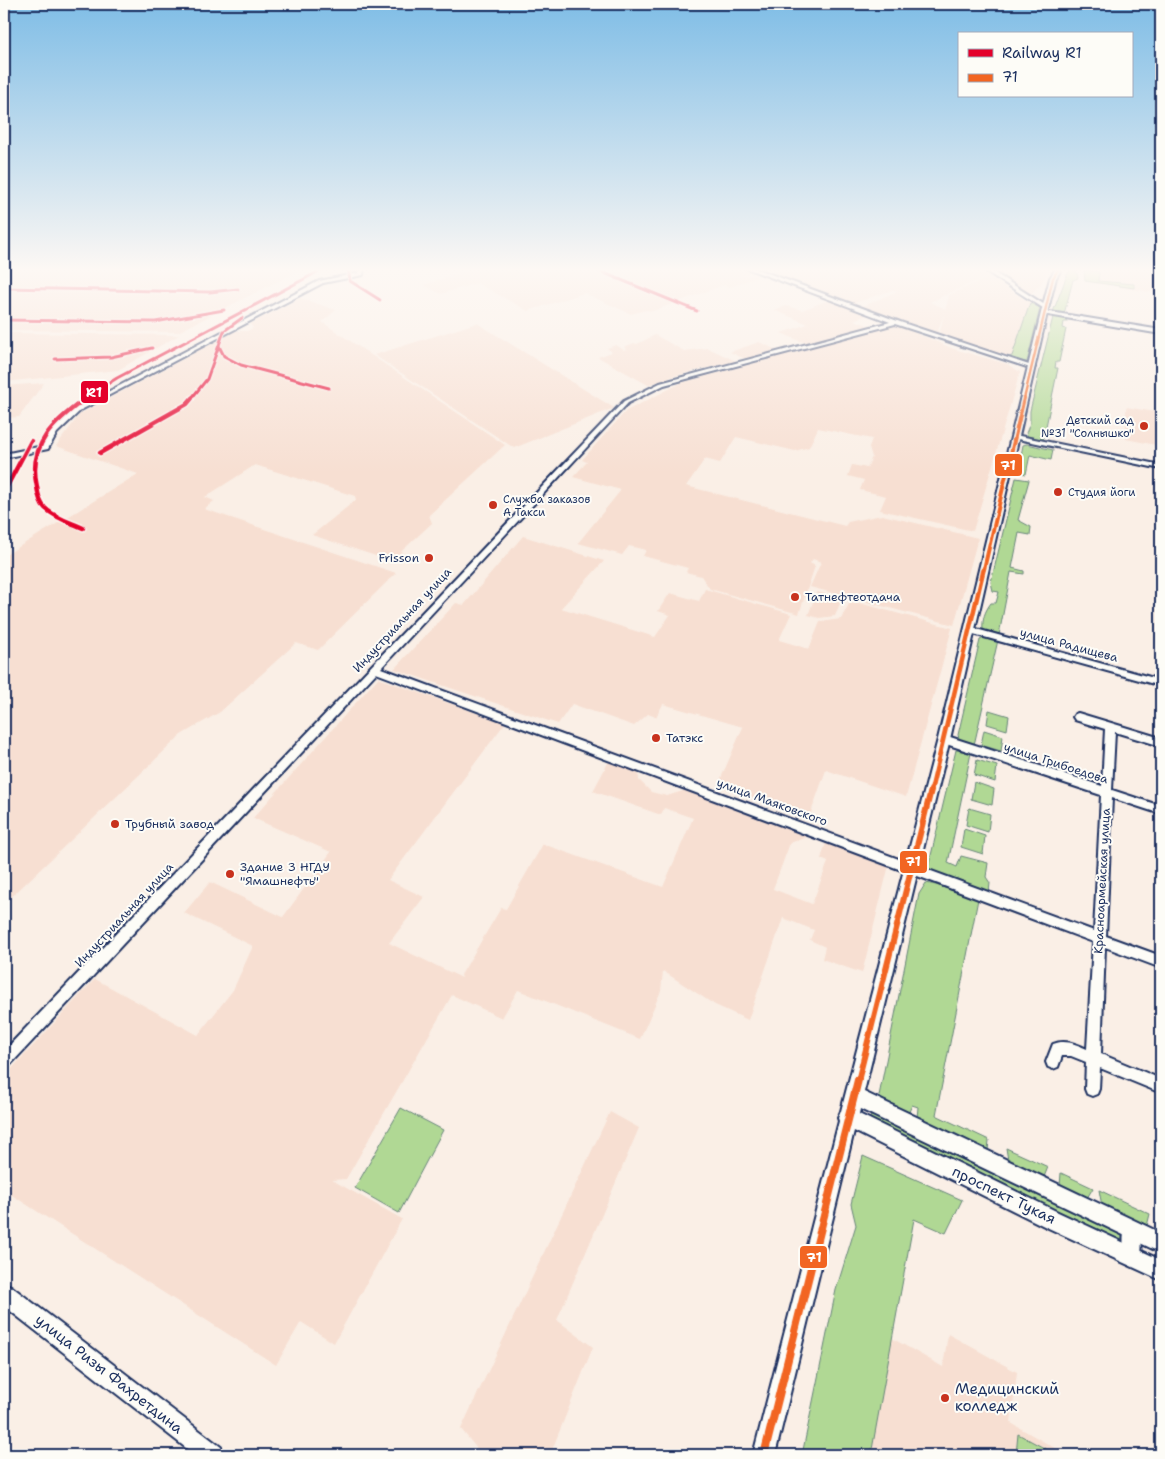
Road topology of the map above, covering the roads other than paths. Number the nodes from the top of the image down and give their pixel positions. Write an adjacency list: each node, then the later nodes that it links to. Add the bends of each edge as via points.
1 (220, 336): 7 (street, via 79,409 54,432 46,448)
2 (842, 336): 10 (street, Индустриальная улица, via 662,384 626,402)
3 (938, 336): 5 (street)
4 (1039, 336): 5 (main road)
5 (1032, 367): 6 (main road)
6 (1015, 437): 8 (street); 9 (main road)
7 (4, 456)
8 (1161, 467)
9 (969, 630): 11 (street, улица Радищева); 14 (main road)
10 (374, 669): 18 (street, улица Маяковского); 22 (street, Индустриальная улица)
11 (1161, 683)
12 (1078, 717): 13 (street)
13 (1110, 727): 15 (street); 16 (street, Красноармейская улица)
14 (944, 739): 16 (street, улица Грибоедова); 18 (main road)
15 (1161, 742)
16 (1107, 792): 17 (street, улица Грибоедова); 19 (street, Красноармейская улица)
17 (1161, 810)
18 (911, 868): 19 (street, улица Маяковского); 26 (main road)
19 (1099, 938): 20 (street, улица Маяковского); 21 (street, Красноармейская улица)
20 (1161, 962)
21 (1093, 1058): 23 (street, via 1064,1048 1058,1049); 24 (street); 25 (street, Красноармейская улица)
22 (4, 1061)
23 (1053, 1062)
24 (1161, 1086)
25 (1092, 1089)
26 (853, 1096): 27 (main road); 28 (main road, проспект Тукая)
27 (847, 1118): 30 (main road, проспект Тукая); 34 (main road)
28 (1132, 1230): 29 (main road, проспект Тукая); 30 (street)
29 (1161, 1243)
30 (1132, 1256): 31 (main road, проспект Тукая)
31 (1161, 1270)
32 (4, 1293): 33 (main road, улица Ризы Фахретдина)
33 (213, 1455)
34 (764, 1455)

